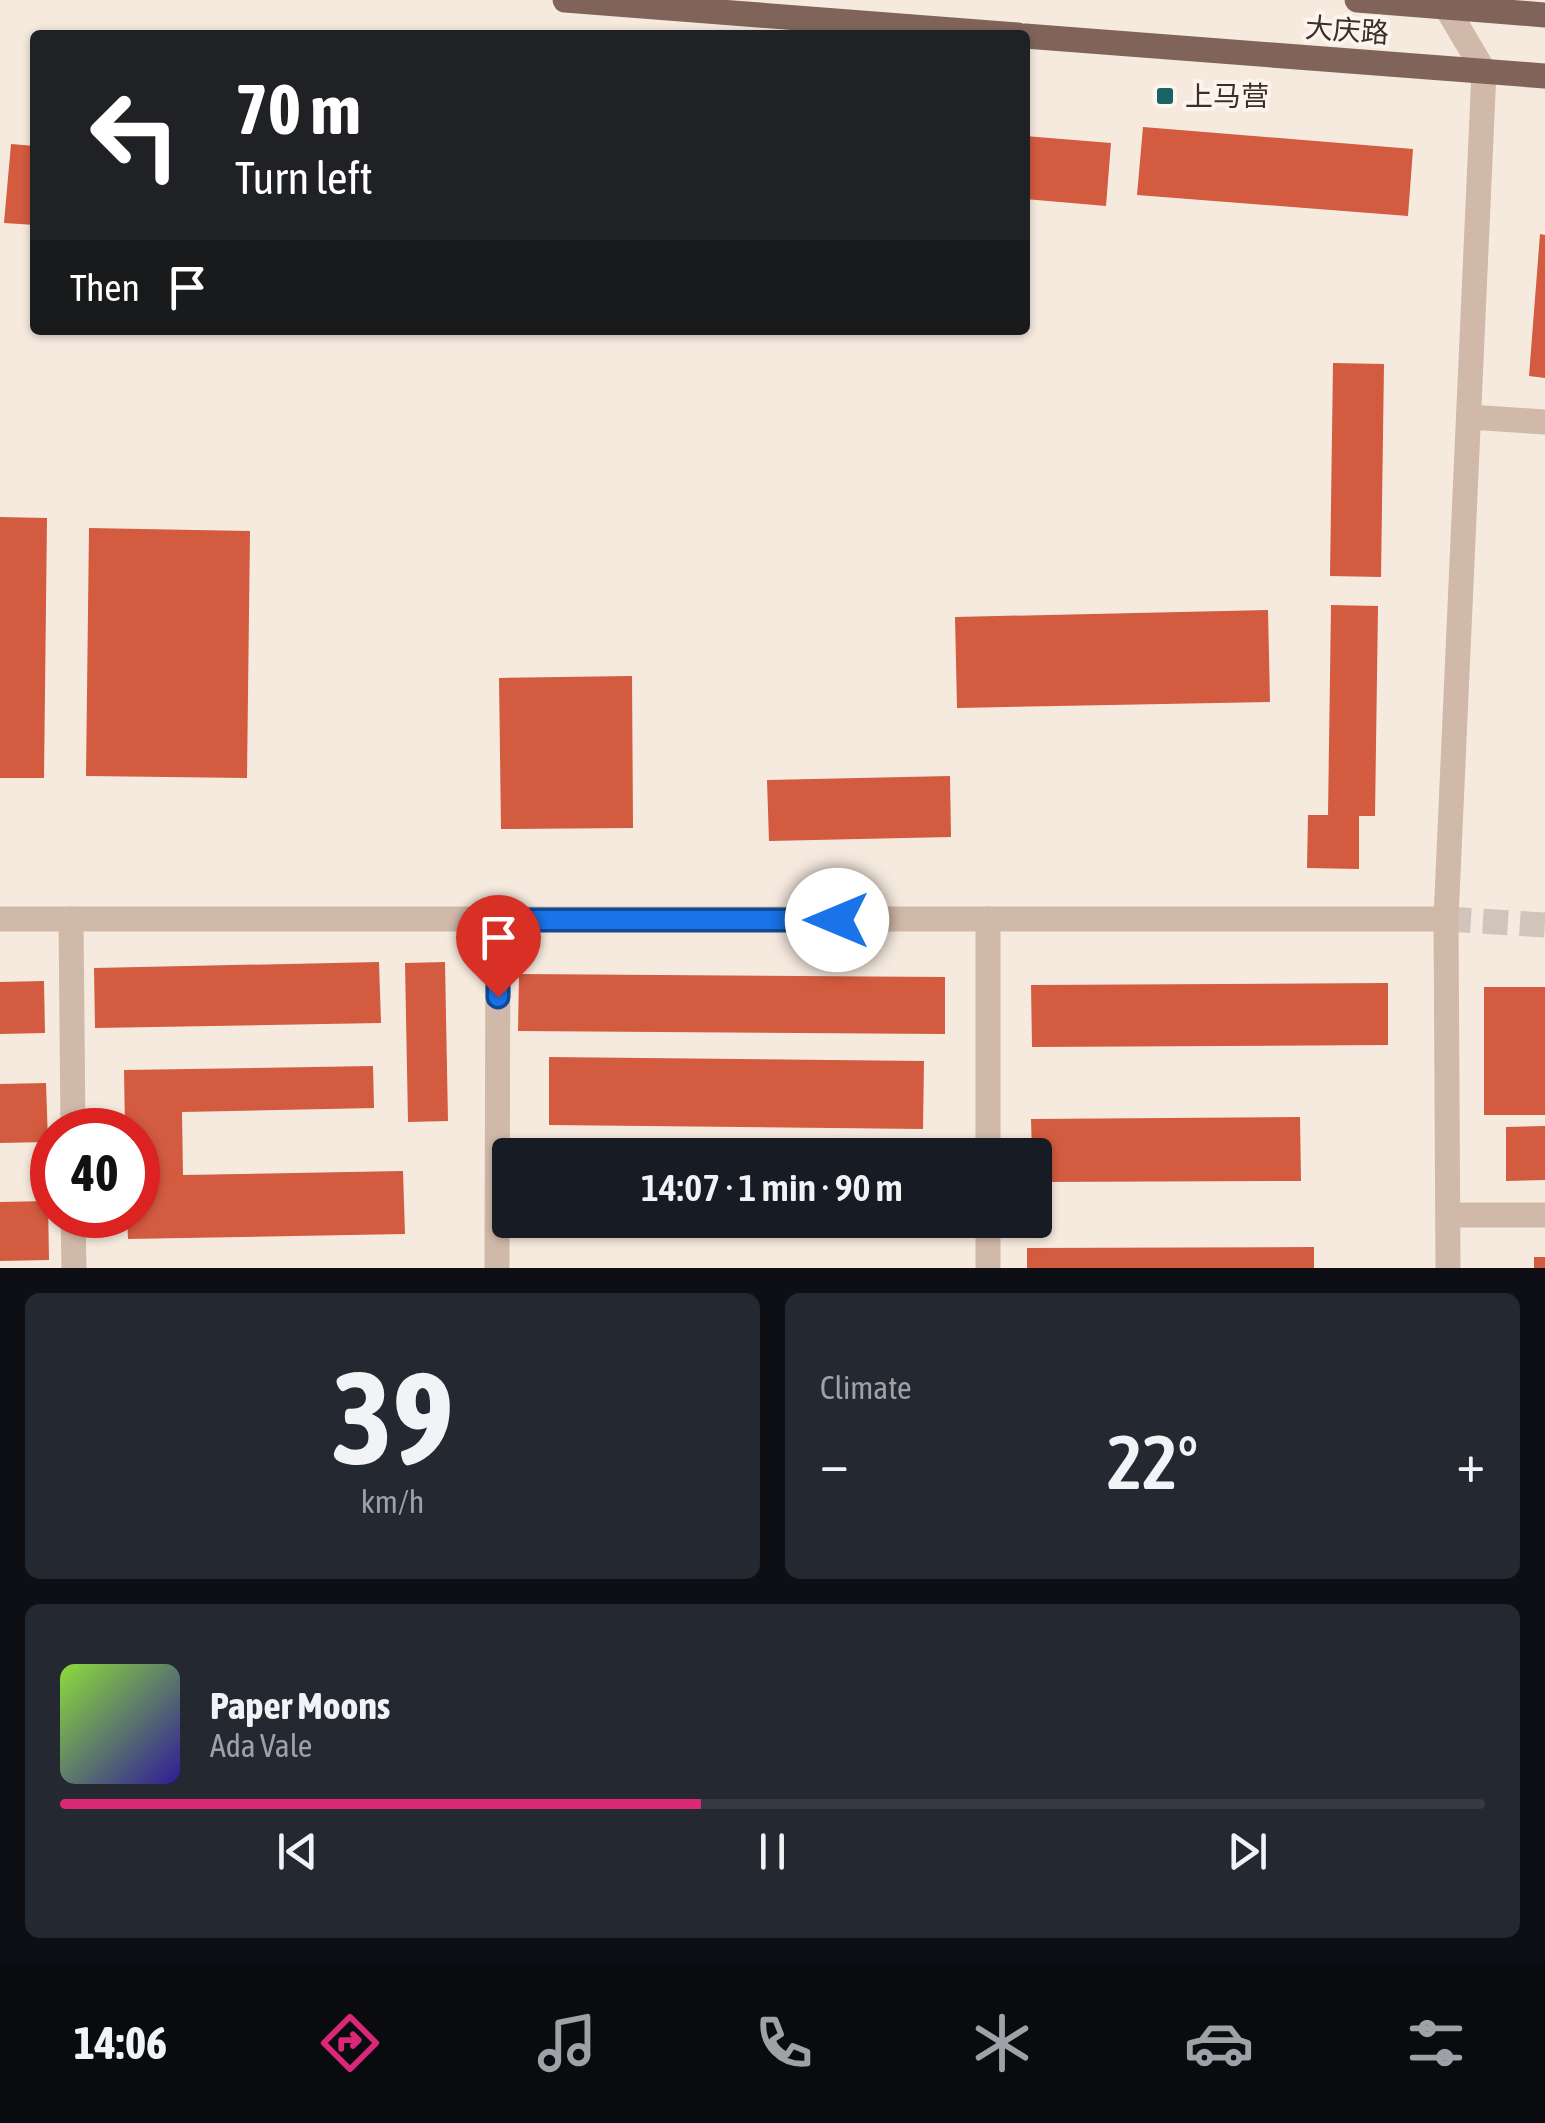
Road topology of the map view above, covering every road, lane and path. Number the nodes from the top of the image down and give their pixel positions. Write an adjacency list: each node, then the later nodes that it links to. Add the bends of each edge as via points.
1 (565, 0): 5 (main road, 大庆路)
2 (1358, 0): 3 (main road, 大庆路)
3 (1446, 3): 4 (main road, 大庆路); 7 (street)
4 (1545, 14)
5 (957, 30)
6 (1030, 36): 7 (main road, 大庆路)
7 (1484, 71): 8 (main road, 大庆路); 9 (street)
8 (1545, 76)
9 (1468, 417): 10 (street); 14 (street)
10 (1545, 422)
11 (0, 919): 12 (street)
12 (71, 919): 15 (street); 16 (street)
13 (988, 919): 14 (street); 15 (street); 17 (street)
14 (1446, 919): 18 (street)
15 (498, 920): 23 (street)
16 (73, 1108)
17 (988, 1138)
18 (1448, 1215): 19 (street); 25 (street)
19 (1545, 1215)
20 (74, 1238): 22 (street)
21 (988, 1238): 24 (street)
22 (74, 1268)
23 (497, 1268)
24 (988, 1268)
25 (1448, 1268)

